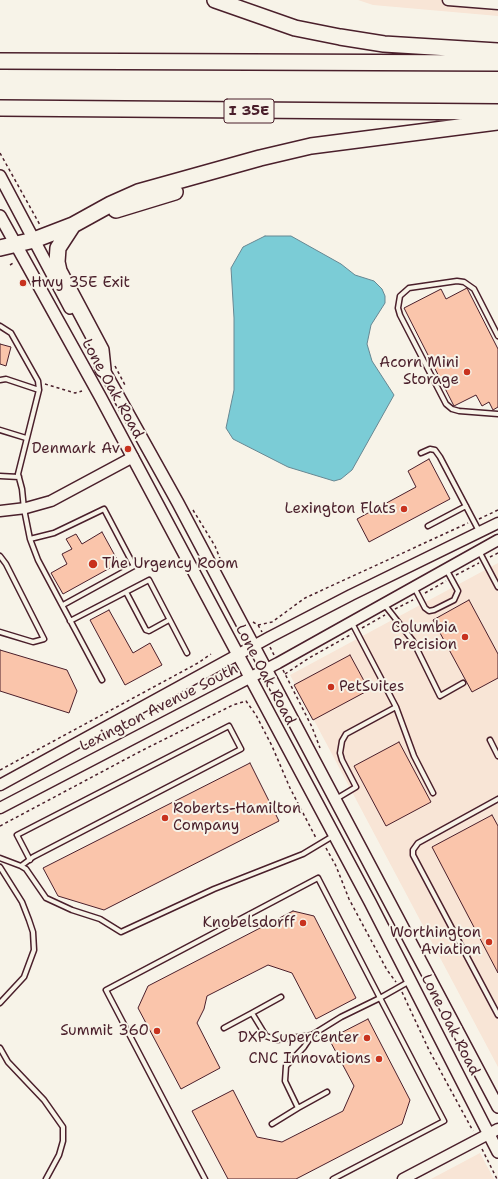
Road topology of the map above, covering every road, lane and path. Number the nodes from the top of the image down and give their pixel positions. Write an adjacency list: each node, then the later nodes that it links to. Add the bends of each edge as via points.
1 (215, 0): 4 (highway, via 295,28 340,37 384,44)
2 (454, 0): 3 (street)
3 (498, 4)
4 (498, 51)
5 (0, 61): 6 (highway)
6 (498, 63)
7 (0, 108): 8 (highway, I 35E)
8 (498, 112)
9 (498, 122): 12 (highway, via 311,146 252,160 138,192)
10 (0, 176): 13 (main road, Lone Oak Road)
11 (0, 216): 14 (main road, Lone Oak Road)
12 (78, 222): 13 (highway); 18 (highway, via 58,248 57,262 59,271 101,350)
13 (34, 240): 14 (highway); 18 (main road, Lone Oak Road)
14 (15, 244): 15 (highway); 27 (main road, Lone Oak Road)
15 (0, 248)
16 (0, 326): 20 (lane, via 11,333)
17 (498, 336): 23 (lane, via 474,289 464,282 409,288 400,296 400,315 446,404 459,411)
18 (103, 369): 53 (main road, Lone Oak Road)
19 (0, 380): 21 (lane, via 6,379)
20 (38, 381): 21 (lane); 22 (path, via 74,393)
21 (39, 390): 25 (lane)
22 (82, 391)
23 (498, 414)
24 (0, 430): 25 (lane)
25 (26, 438): 29 (lane)
26 (421, 453): 30 (lane, via 430,449 438,454)
27 (133, 457): 31 (street, via 51,501); 56 (main road, Lone Oak Road)
28 (0, 476): 29 (lane)
29 (19, 477): 31 (lane)
30 (466, 506): 34 (lane); 36 (lane)
31 (24, 508): 33 (street); 38 (lane)
32 (498, 510): 34 (path)
33 (0, 511)
34 (474, 521): 37 (lane); 51 (path, via 305,598 272,622)
35 (498, 523): 37 (street, Lexington Avenue South)
36 (428, 526)
37 (479, 531): 53 (street, Lexington Avenue South)
38 (30, 539): 47 (lane, via 38,560); 47 (lane, via 54,533 104,509 134,566)
39 (498, 540): 40 (street, Lexington Avenue South)
40 (479, 551): 42 (street, Lexington Avenue South); 44 (lane)
41 (0, 556): 52 (lane, via 44,639 33,642)
42 (446, 569): 43 (street, Lexington Avenue South); 43 (lane, via 458,591 454,600 429,611)
43 (414, 587): 46 (street, Lexington Avenue South)
44 (498, 587)
45 (126, 592): 48 (lane, via 146,630 149,631); 48 (lane, via 149,580); 49 (lane)
46 (384, 603): 50 (street, Lexington Avenue South); 60 (lane, via 412,641 440,696)
47 (63, 605): 49 (lane)
48 (170, 620): 54 (lane)
49 (70, 621): 59 (lane)
50 (352, 622): 57 (street, Lexington Avenue South); 61 (lane)
51 (258, 625)
52 (0, 632)
53 (254, 646): 56 (street, Lexington Avenue South); 57 (main road, Lone Oak Road)
54 (187, 653)
55 (211, 654): 64 (path)
56 (237, 655): 58 (main road, Lone Oak Road); 65 (street, Lexington Avenue South)
57 (266, 669): 58 (street, Lexington Avenue South); 68 (main road, Lone Oak Road)
58 (250, 678): 69 (street, Lexington Avenue South); 71 (main road, Lone Oak Road)
59 (102, 680)
60 (463, 683)
61 (396, 707): 66 (lane, via 414,756); 68 (lane, via 346,734 340,753 356,787)
62 (490, 740): 63 (lane)
63 (498, 756)
64 (0, 770)
65 (0, 785)
66 (433, 793)
67 (498, 799): 83 (lane, via 418,843 413,850 413,856)
68 (335, 800): 88 (main road, Lone Oak Road)
69 (0, 808)
70 (0, 826): 72 (path, via 141,751 246,701 256,715 314,836)
71 (334, 836): 72 (lane); 77 (main road, Lone Oak Road)
72 (321, 843): 75 (lane, via 303,854 214,889 121,932 100,919 46,898); 78 (path, via 329,851 349,899)
73 (0, 858): 75 (lane)
74 (30, 860): 74 (lane, via 241,749 229,726 17,835); 75 (lane)
75 (21, 866)
76 (0, 867): 81 (lane, via 22,902 33,932 34,950 24,977)
77 (410, 981): 78 (lane); 91 (main road, Lone Oak Road)
78 (399, 988): 80 (lane); 92 (path, via 449,1089)
79 (282, 997): 82 (lane)
80 (380, 998): 85 (lane, via 340,1017); 95 (lane, via 318,878 106,990); 96 (lane, via 444,1121)
81 (0, 1003)
82 (252, 1013): 84 (lane); 85 (lane, via 266,1036 277,1040)
83 (498, 1015)
84 (224, 1028)
85 (312, 1035): 89 (lane, via 286,1066 285,1081)
86 (0, 1048): 94 (lane, via 8,1062 44,1100 63,1127 59,1155)
87 (327, 1092): 89 (lane)
88 (498, 1107)
89 (298, 1108): 90 (lane)
90 (272, 1124)
91 (493, 1132): 92 (street); 93 (main road, Lone Oak Road)
92 (478, 1140): 97 (street); 98 (path)
93 (498, 1152)
94 (46, 1179)
95 (205, 1179)
96 (333, 1179)
97 (403, 1179)
98 (497, 1179)

